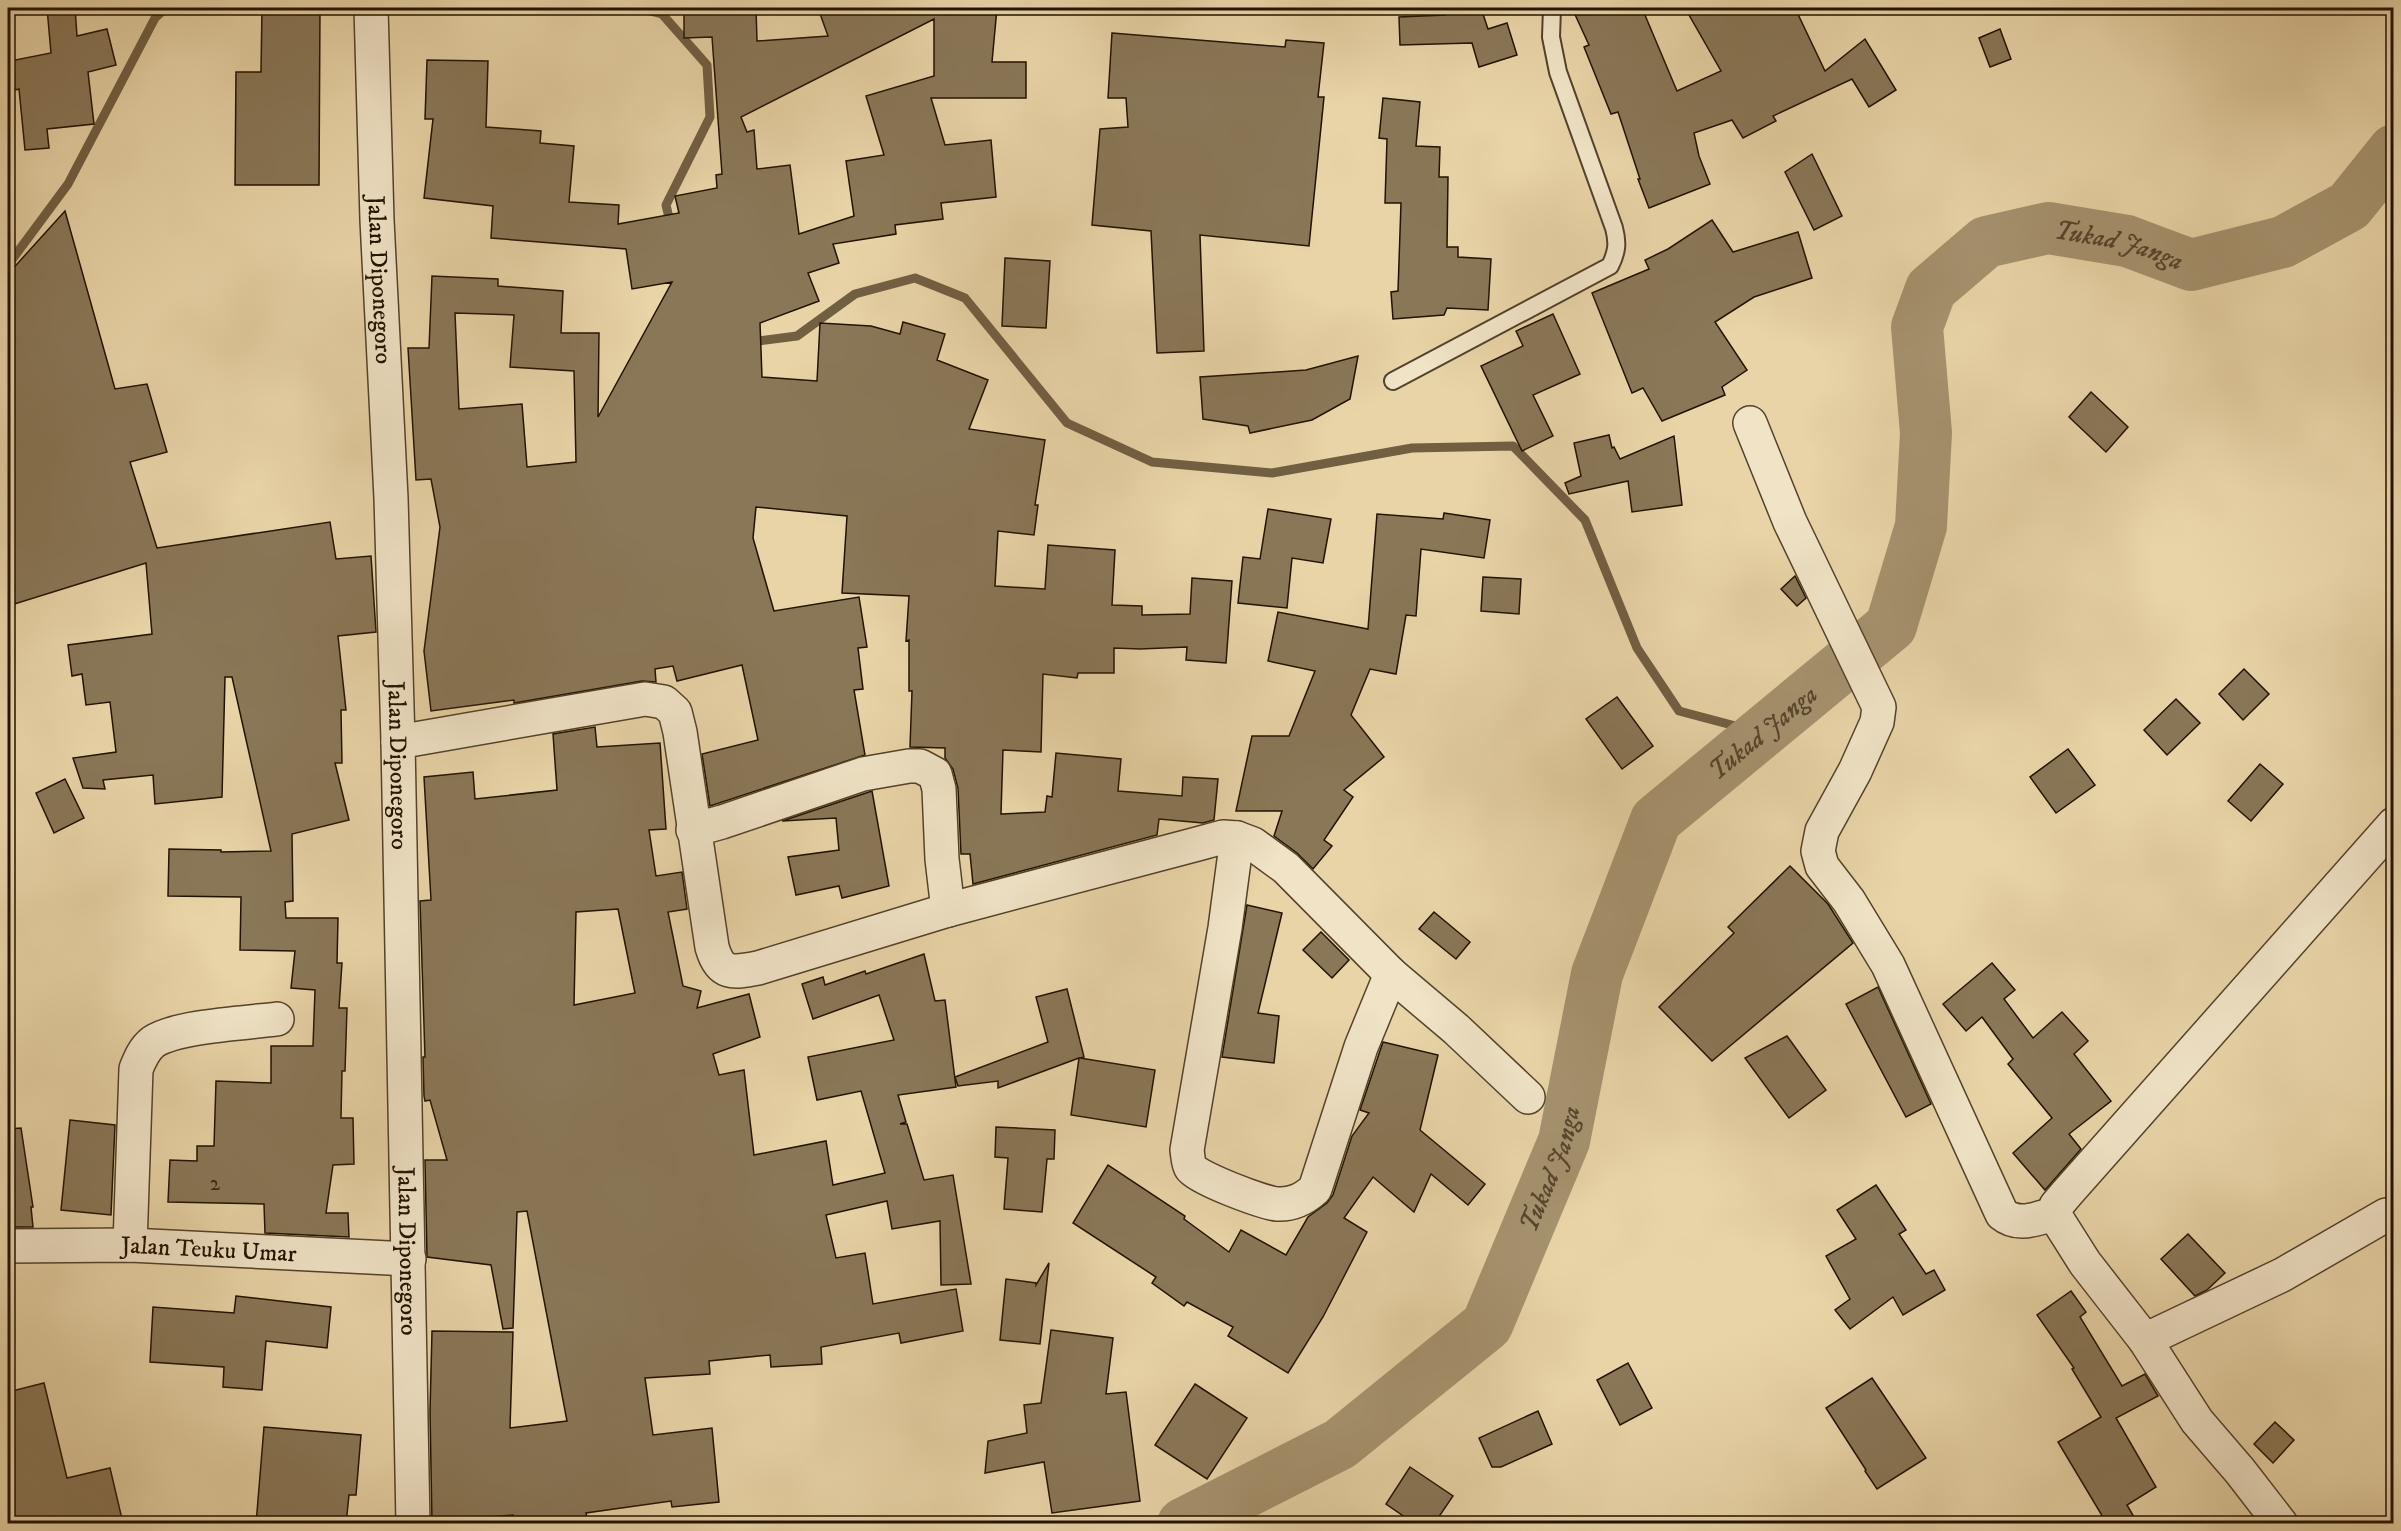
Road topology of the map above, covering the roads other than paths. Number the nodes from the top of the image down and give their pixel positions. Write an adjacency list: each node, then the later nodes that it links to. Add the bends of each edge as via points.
1 (1552, 8): 3 (lane, via 1551,37 1558,72 1614,228 1616,255 1610,266)
2 (372, 18): 5 (street, Jalan Diponegoro)
3 (1393, 381)
4 (1750, 423): 13 (street, via 1790,522 1879,707 1877,722 1855,771 1822,831 1818,851 1822,866 1887,965 2002,1214 2011,1221 2023,1222)
5 (398, 742): 7 (street, via 619,702 657,700 675,712); 17 (street, Jalan Diponegoro)
6 (2394, 824): 13 (street, via 2067,1192)
7 (693, 830): 9 (street, via 712,947 716,960 729,971 758,968); 9 (street, via 863,774 920,766 934,774 939,789)
8 (1237, 838): 9 (street, via 1223,837); 10 (street, via 1253,844 1286,868); 10 (street, via 1187,1150 1191,1168 1198,1175 1276,1204 1304,1199 1315,1189 1361,1047)
9 (948, 910)
10 (1391, 974): 12 (street)
11 (277, 1018): 15 (street, via 172,1034 153,1042 142,1054 136,1070)
12 (1528, 1097)
13 (2054, 1214): 18 (street, via 2085,1263)
14 (2394, 1214): 18 (street, via 2282,1275)
15 (130, 1245): 16 (street, Jalan Teuku Umar); 17 (street, Jalan Teuku Umar)
16 (8, 1246)
17 (409, 1259): 19 (street, Jalan Diponegoro)
18 (2145, 1340): 20 (street, via 2197,1421)
19 (413, 1524)
20 (2281, 1524)

